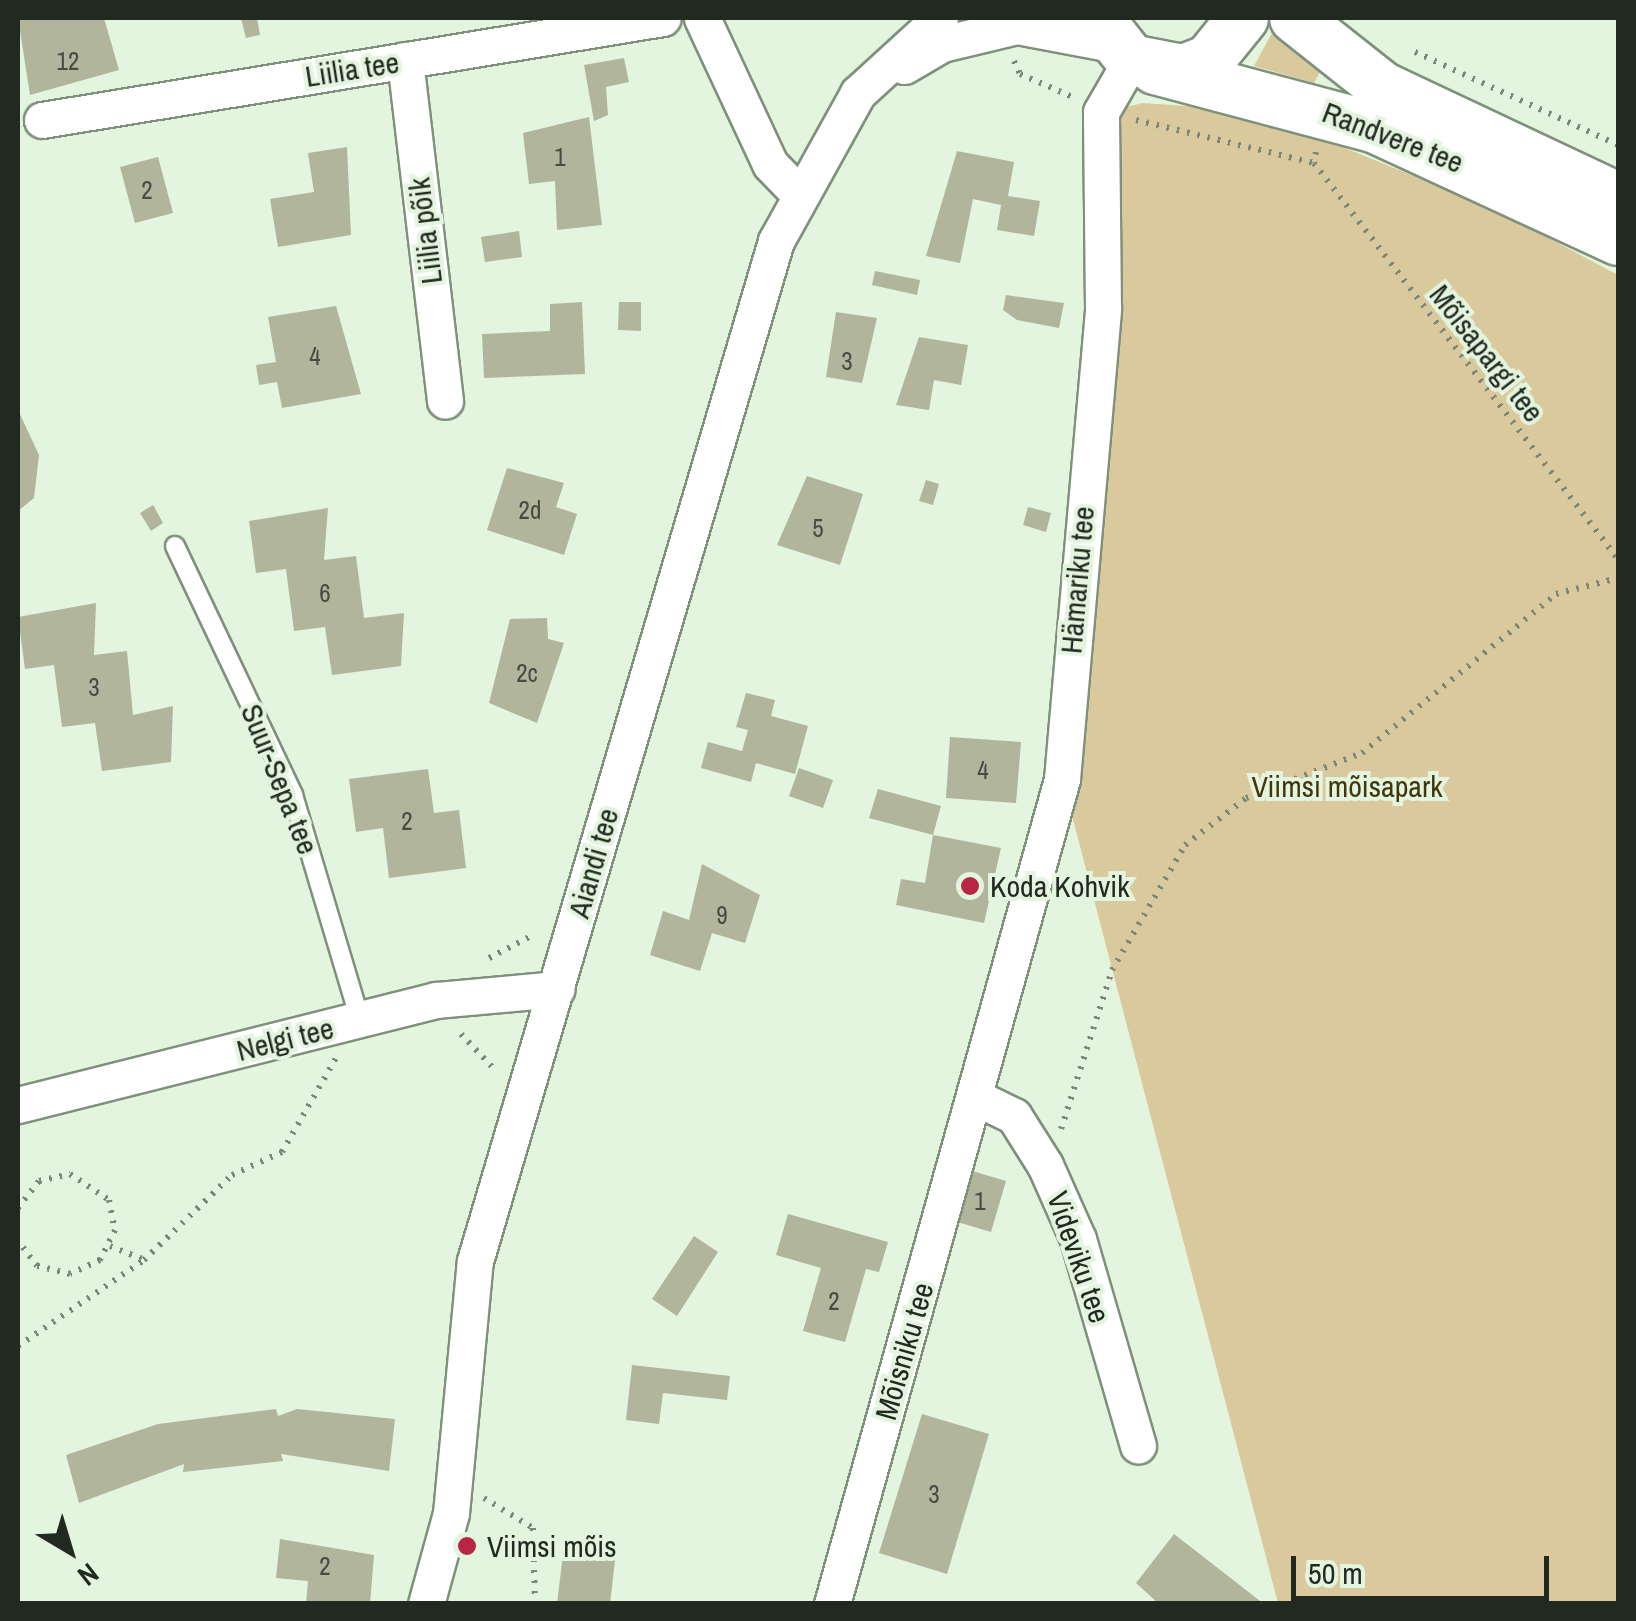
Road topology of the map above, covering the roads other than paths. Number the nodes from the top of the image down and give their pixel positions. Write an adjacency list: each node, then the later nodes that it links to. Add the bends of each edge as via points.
1 (663, 18): 7 (street, Liilia tee)
2 (702, 18): 10 (street, via 770,164)
3 (940, 18): 9 (street, Aiandi tee, via 880,63)
4 (1243, 18): 6 (street, via 1209,60)
5 (1295, 18): 11 (street, Randvere tee, via 1382,86)
6 (1124, 48): 9 (street, Aiandi tee, via 1016,26 942,44 865,97); 12 (street, Randvere tee, via 1376,128); 17 (street, Hämariku tee, via 1101,112 1103,308 1062,779)
7 (405, 60): 8 (street, Liilia tee); 13 (street, Liilia põik)
8 (42, 120)
9 (828, 140): 10 (street, Aiandi tee)
10 (798, 192): 15 (street, Aiandi tee)
11 (1618, 198)
12 (1618, 240)
13 (445, 400)
14 (175, 546): 16 (lane, Suur-Sepa tee, via 293,796)
15 (556, 989): 16 (street, Nelgi tee, via 436,1000); 20 (street, Aiandi tee, via 476,1261 453,1492)
16 (350, 1034): 18 (street, Nelgi tee)
17 (977, 1098): 19 (street, Videviku tee, via 1014,1116 1045,1165 1078,1239); 21 (street, Mõisniku tee)
18 (18, 1105)
19 (1138, 1445)
20 (426, 1604)
21 (832, 1604)

